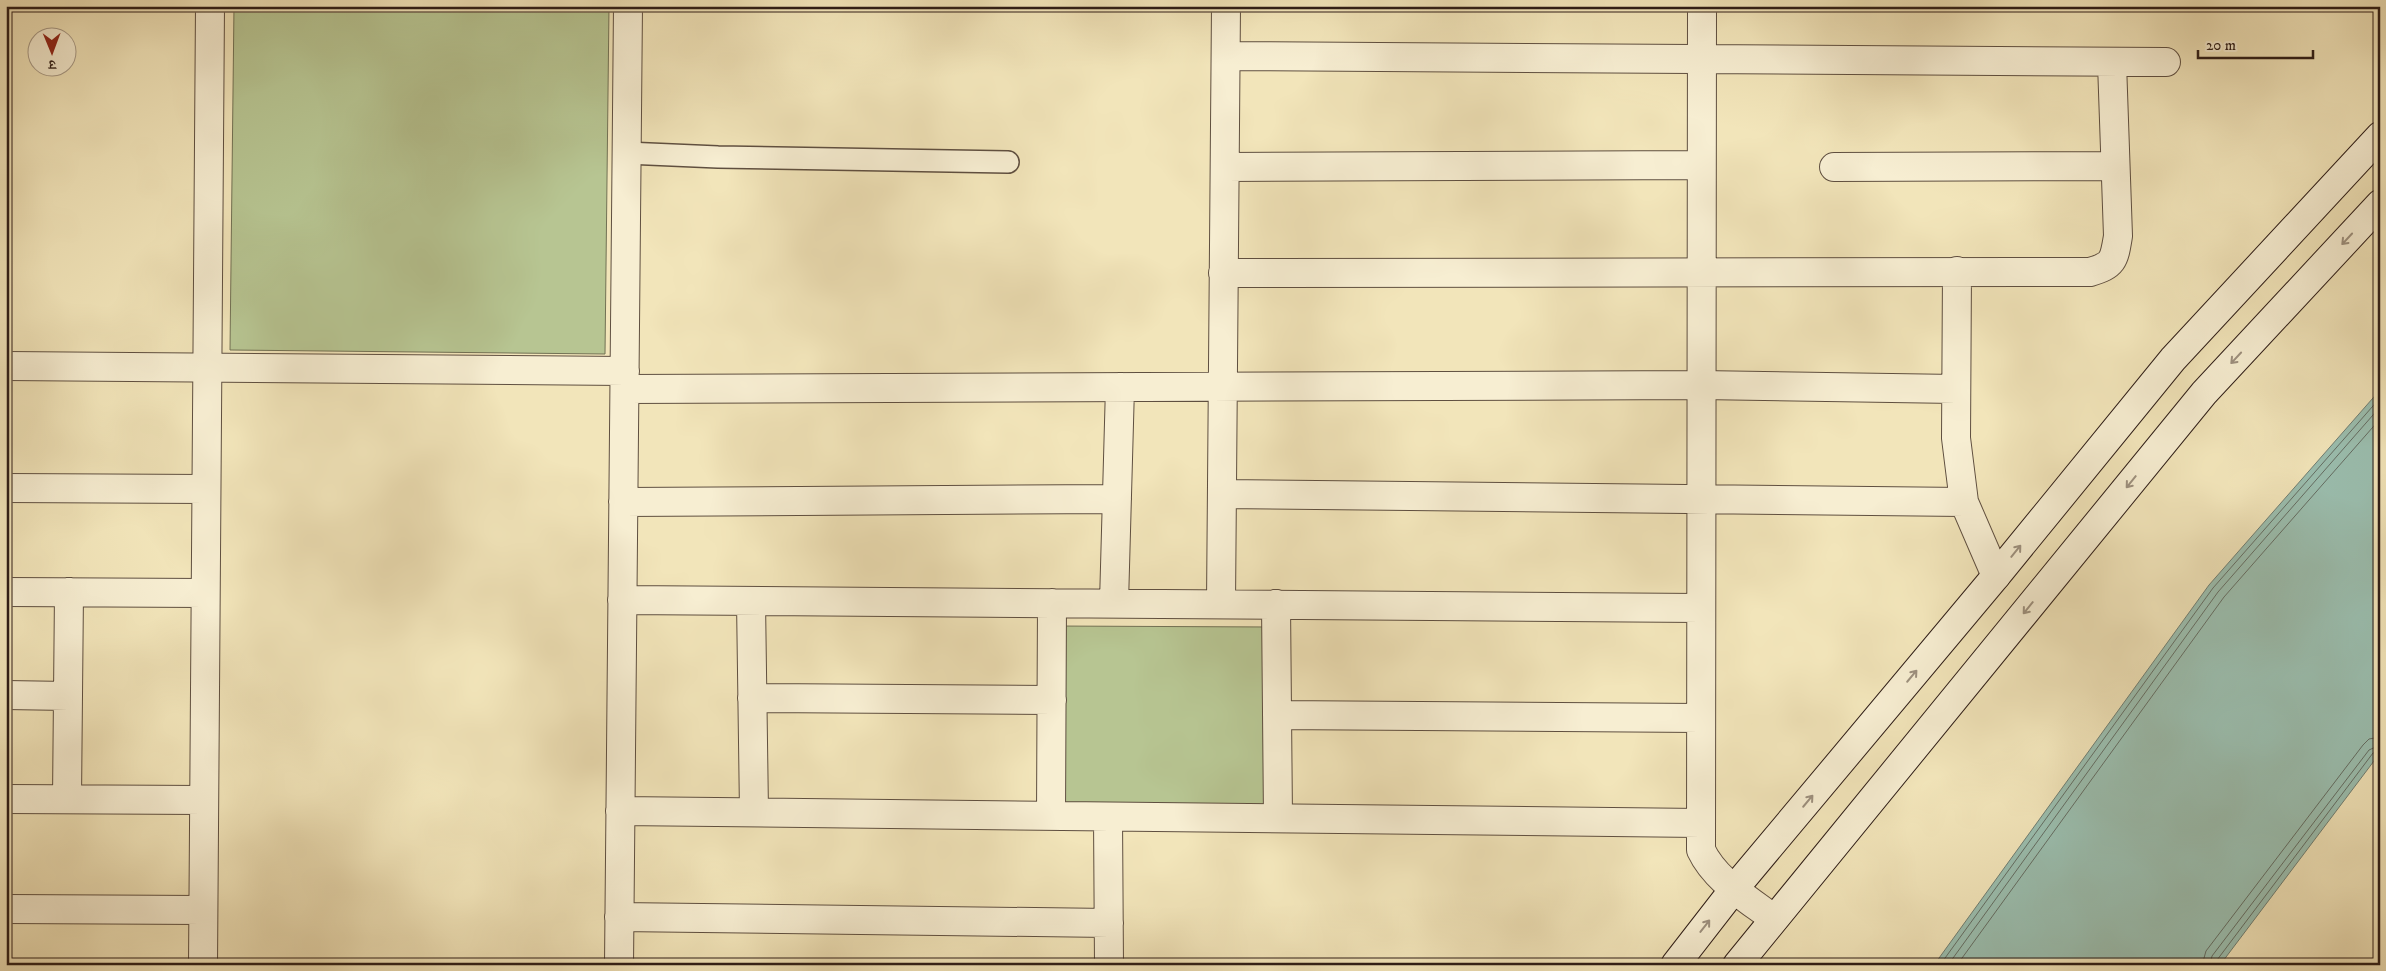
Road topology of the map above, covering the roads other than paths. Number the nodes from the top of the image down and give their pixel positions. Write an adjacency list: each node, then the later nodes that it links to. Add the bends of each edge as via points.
1 (210, 6): 21 (street)
2 (628, 6): 10 (street)
3 (1226, 6): 5 (street)
4 (1702, 6): 6 (street)
5 (1226, 56): 6 (street); 14 (street)
6 (1701, 58): 8 (street); 12 (street)
7 (2166, 62): 8 (street)
8 (2112, 63): 13 (street)
9 (2380, 136): 34 (street, one-way to 9, via 2173,359)
10 (626, 153): 11 (lane); 22 (street)
11 (1008, 162)
12 (1701, 165): 14 (street); 19 (street)
13 (2115, 166): 15 (street); 17 (street, via 2118,236 2114,258 2106,268 2090,272)
14 (1225, 167): 18 (street)
15 (1834, 168)
16 (2380, 204): 64 (street, one-way to 64, via 2204,392)
17 (1958, 272): 19 (street); 26 (street)
18 (1223, 273): 19 (street); 25 (street)
19 (1703, 273): 23 (street)
20 (6, 366): 21 (street)
21 (206, 369): 22 (street); 28 (street)
22 (625, 380): 24 (street); 32 (street)
23 (1701, 385): 25 (street); 26 (street); 31 (street)
24 (1120, 387): 25 (street); 30 (street)
25 (1223, 387): 29 (street)
26 (1956, 389): 33 (street, via 1956,438)
27 (6, 488): 28 (street)
28 (206, 489): 37 (street)
29 (1222, 494): 31 (street); 42 (street)
30 (1117, 499): 32 (street); 41 (street)
31 (1700, 499): 33 (street); 44 (street)
32 (623, 502): 38 (street)
33 (1964, 502): 34 (street)
34 (1996, 576): 60 (street, one-way to 34)
35 (6, 592): 36 (street)
36 (69, 592): 37 (street); 46 (street)
37 (205, 593): 53 (street)
38 (622, 600): 39 (street); 54 (street)
39 (751, 601): 40 (street); 47 (street)
40 (1052, 603): 41 (street); 48 (street)
41 (1114, 603): 42 (street)
42 (1221, 604): 43 (street)
43 (1276, 604): 44 (street); 49 (street)
44 (1700, 608): 50 (street)
45 (6, 696): 46 (street)
46 (68, 696): 52 (street)
47 (752, 698): 48 (street); 55 (street)
48 (1052, 700): 56 (street)
49 (1277, 715): 50 (street); 58 (street)
50 (1700, 718): 59 (street)
51 (6, 799): 52 (street)
52 (67, 799): 53 (street)
53 (204, 800): 62 (street)
54 (620, 811): 55 (street); 63 (street)
55 (754, 812): 56 (street)
56 (1051, 816): 57 (street)
57 (1108, 816): 58 (street); 65 (street)
58 (1278, 818): 59 (street)
59 (1700, 823): 60 (street, via 1701,850 1708,864)
60 (1734, 889): 64 (street); 69 (street, one-way to 60)
61 (6, 909): 62 (street)
62 (203, 910): 66 (street)
63 (619, 916): 65 (street); 67 (street)
64 (1774, 919): 70 (street)
65 (1109, 923): 68 (street)
66 (202, 965)
67 (618, 965)
68 (1109, 965)
69 (1675, 965)
70 (1737, 965)

